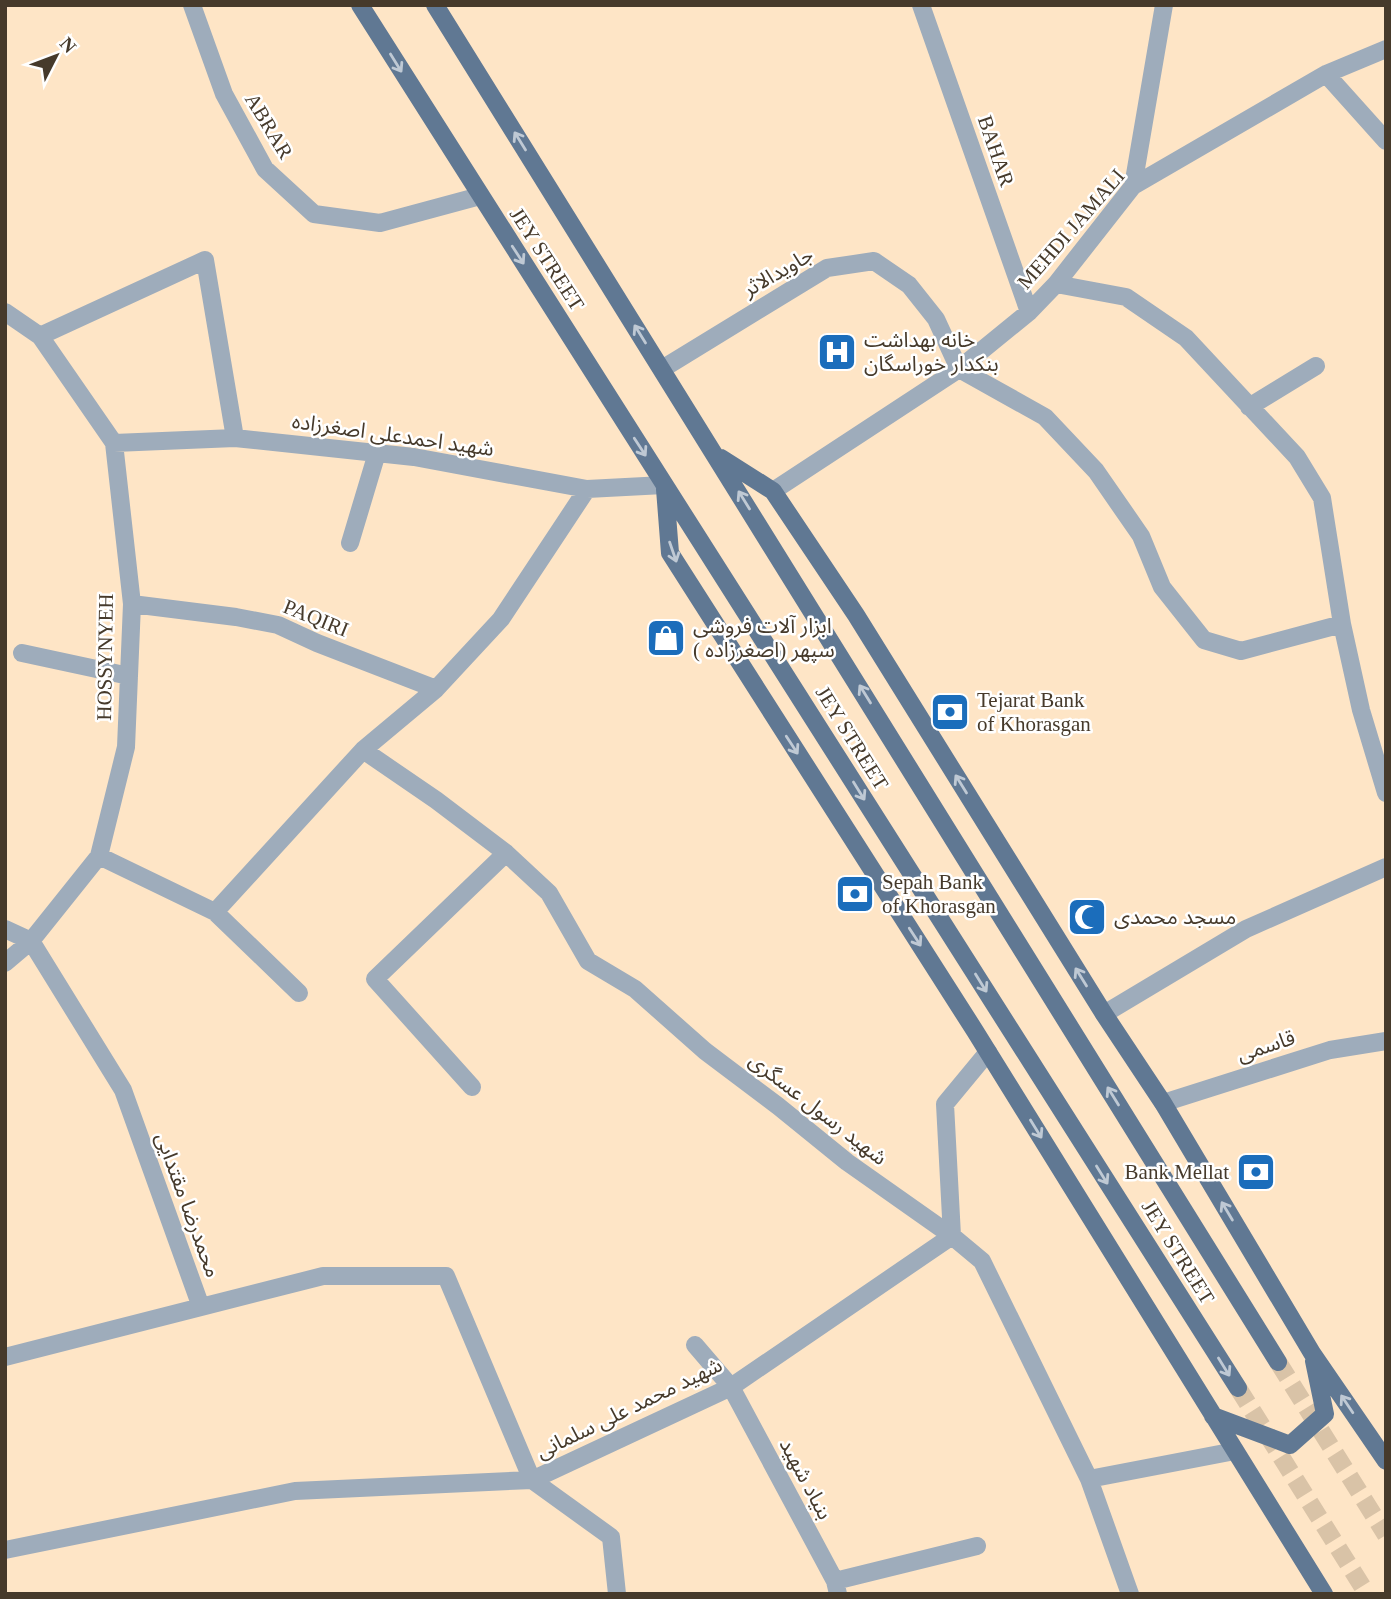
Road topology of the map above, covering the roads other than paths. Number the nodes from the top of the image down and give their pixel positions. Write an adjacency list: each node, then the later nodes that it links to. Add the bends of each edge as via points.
1 (192, 5): 10 (street, ABRAR, via 224,94 265,169 314,214 380,223)
2 (360, 5): 10 (main road, JEY STREET, one-way to 10)
3 (435, 5): 16 (main road, JEY STREET, one-way to 3)
4 (921, 5): 13 (street, BAHAR)
5 (1164, 5): 9 (street)
6 (1386, 49): 7 (street, MEHDI JAMALI)
7 (1326, 74): 8 (street); 9 (street, MEHDI JAMALI)
8 (1386, 141)
9 (1133, 186): 11 (street, MEHDI JAMALI)
10 (480, 196): 23 (main road, JEY STREET, one-way to 23)
11 (1056, 284): 13 (street, MEHDI JAMALI); 18 (street, via 1126,297 1186,338)
12 (5, 312): 14 (street, HOSSYNYEH)
13 (1029, 312): 17 (street, MEHDI JAMALI)
14 (40, 336): 19 (street, via 205,260); 20 (street, HOSSYNYEH)
15 (1316, 366): 18 (street)
16 (662, 369): 17 (street, جاویدالاثر, via 827,268 874,261 909,285 936,319); 22 (main road, JEY STREET)
17 (959, 369): 25 (street, MEHDI JAMALI); 28 (street, via 1045,417 1096,471 1141,536 1162,587 1204,640 1241,651)
18 (1249, 407): 28 (street, via 1297,457 1322,498)
19 (235, 438): 20 (street, شهید احمدعلی اصغرزاده); 21 (street, شهید احمدعلی اصغرزاده)
20 (114, 443): 27 (street, HOSSYNYEH)
21 (377, 453): 24 (street, شهید احمدعلی اصغرزاده); 26 (street)
22 (715, 454): 25 (main road); 52 (main road, JEY STREET, one-way to 22)
23 (664, 485): 24 (street, شهید احمدعلی اصغرزاده); 44 (main road, one-way to 44, via 670,553); 54 (main road, JEY STREET, one-way to 54)
24 (587, 489): 31 (street, via 501,619)
25 (773, 491): 42 (main road, one-way to 25, via 856,615)
26 (350, 543)
27 (132, 604): 30 (street, HOSSYNYEH); 31 (street, PAQIRI, via 278,625)
28 (1342, 624): 33 (street)
29 (22, 653): 30 (street)
30 (129, 676): 35 (street, HOSSYNYEH, via 126,747)
31 (436, 689): 32 (street)
32 (363, 750): 34 (street, شهید رسول عسگری); 37 (street)
33 (1386, 793)
34 (506, 853): 45 (street, via 374,979); 47 (street, شهید رسول عسگری, via 549,893 588,961 635,989 705,1051 847,1162)
35 (99, 856): 37 (street); 39 (street, HOSSYNYEH)
36 (1386, 867): 42 (street, via 1245,929)
37 (215, 912): 41 (street)
38 (5, 929): 39 (street)
39 (31, 941): 40 (street, HOSSYNYEH); 48 (street, محمدرضا مقتدایی, via 123,1090)
40 (5, 963)
41 (299, 993)
42 (1104, 1014): 46 (main road)
43 (1386, 1041): 46 (street, قاسمی, via 1329,1050)
44 (988, 1052): 47 (street, via 945,1104); 55 (main road, one-way to 55)
45 (472, 1087)
46 (1163, 1103): 50 (main road, one-way to 46)
47 (951, 1236): 53 (street, شهید محمد علی سلمانی); 58 (street, شهید رسول عسگری, via 982,1261)
48 (201, 1307): 51 (street); 59 (street, محمدرضا مقتدایی, via 323,1276 446,1276)
49 (695, 1345): 53 (street, بنیاد شهید)
50 (1312, 1353): 55 (main road, via 1325,1414 1290,1445); 57 (main road, one-way to 50)
51 (5, 1357)
52 (1278, 1362)
53 (730, 1387): 59 (street, شهید محمد علی سلمانی); 62 (street, بنیاد شهید)
54 (1238, 1388)
55 (1213, 1416): 56 (main road)
56 (1235, 1451): 58 (street); 65 (main road)
57 (1386, 1461)
58 (1089, 1479): 64 (street, شهید رسول عسگری)
59 (533, 1480): 61 (street, شهید محمد علی سلمانی, via 295,1491); 63 (street, via 611,1537)
60 (977, 1546): 62 (street)
61 (5, 1550)
62 (837, 1587)
63 (617, 1594)
64 (1130, 1594)
65 (1324, 1594)

